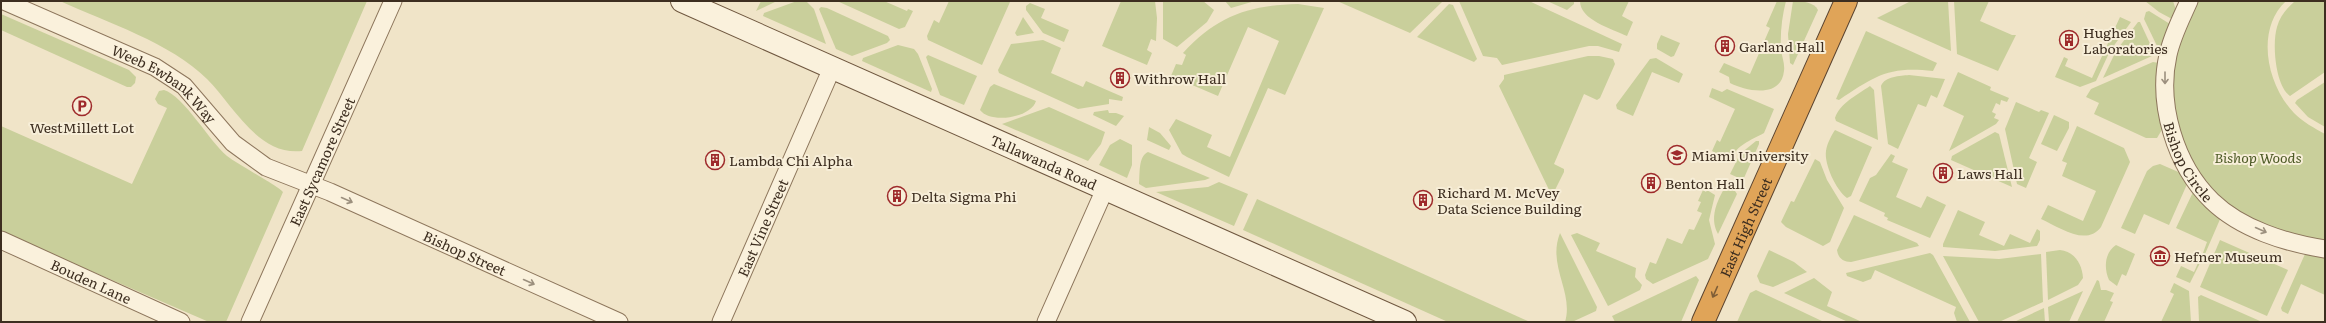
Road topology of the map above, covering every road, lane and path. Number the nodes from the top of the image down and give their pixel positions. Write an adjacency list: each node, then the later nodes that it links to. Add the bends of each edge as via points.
1 (4, 1): 8 (street, Weeb Ewbank Way, via 154,67 184,86 233,143 266,167)
2 (392, 1): 8 (street, East Sycamore Street)
3 (682, 1): 7 (street, Tallawanda Road)
4 (1846, 1): 19 (highway, East High Street, one-way to 19)
5 (1860, 1): 20 (highway, East High Street)
6 (2189, 1): 11 (street, Bishop Circle, one-way to 11, via 2173,36 2165,72 2166,111 2174,140 2194,177 2211,200 2249,225 2277,238)
7 (832, 68): 9 (street, Tallawanda Road); 16 (street, East Vine Street)
8 (311, 184): 14 (street, East Sycamore Street); 15 (street, Bishop Street, one-way to 15)
9 (1105, 189): 12 (street, Tallawanda Road); 17 (street)
10 (1, 240): 13 (street, Bouden Lane)
11 (2325, 249)
12 (1379, 317): 18 (street, Tallawanda Road)
13 (181, 322)
14 (250, 322)
15 (619, 322)
16 (721, 322)
17 (1046, 322)
18 (1405, 322)
19 (1703, 322)
20 (1717, 322)

